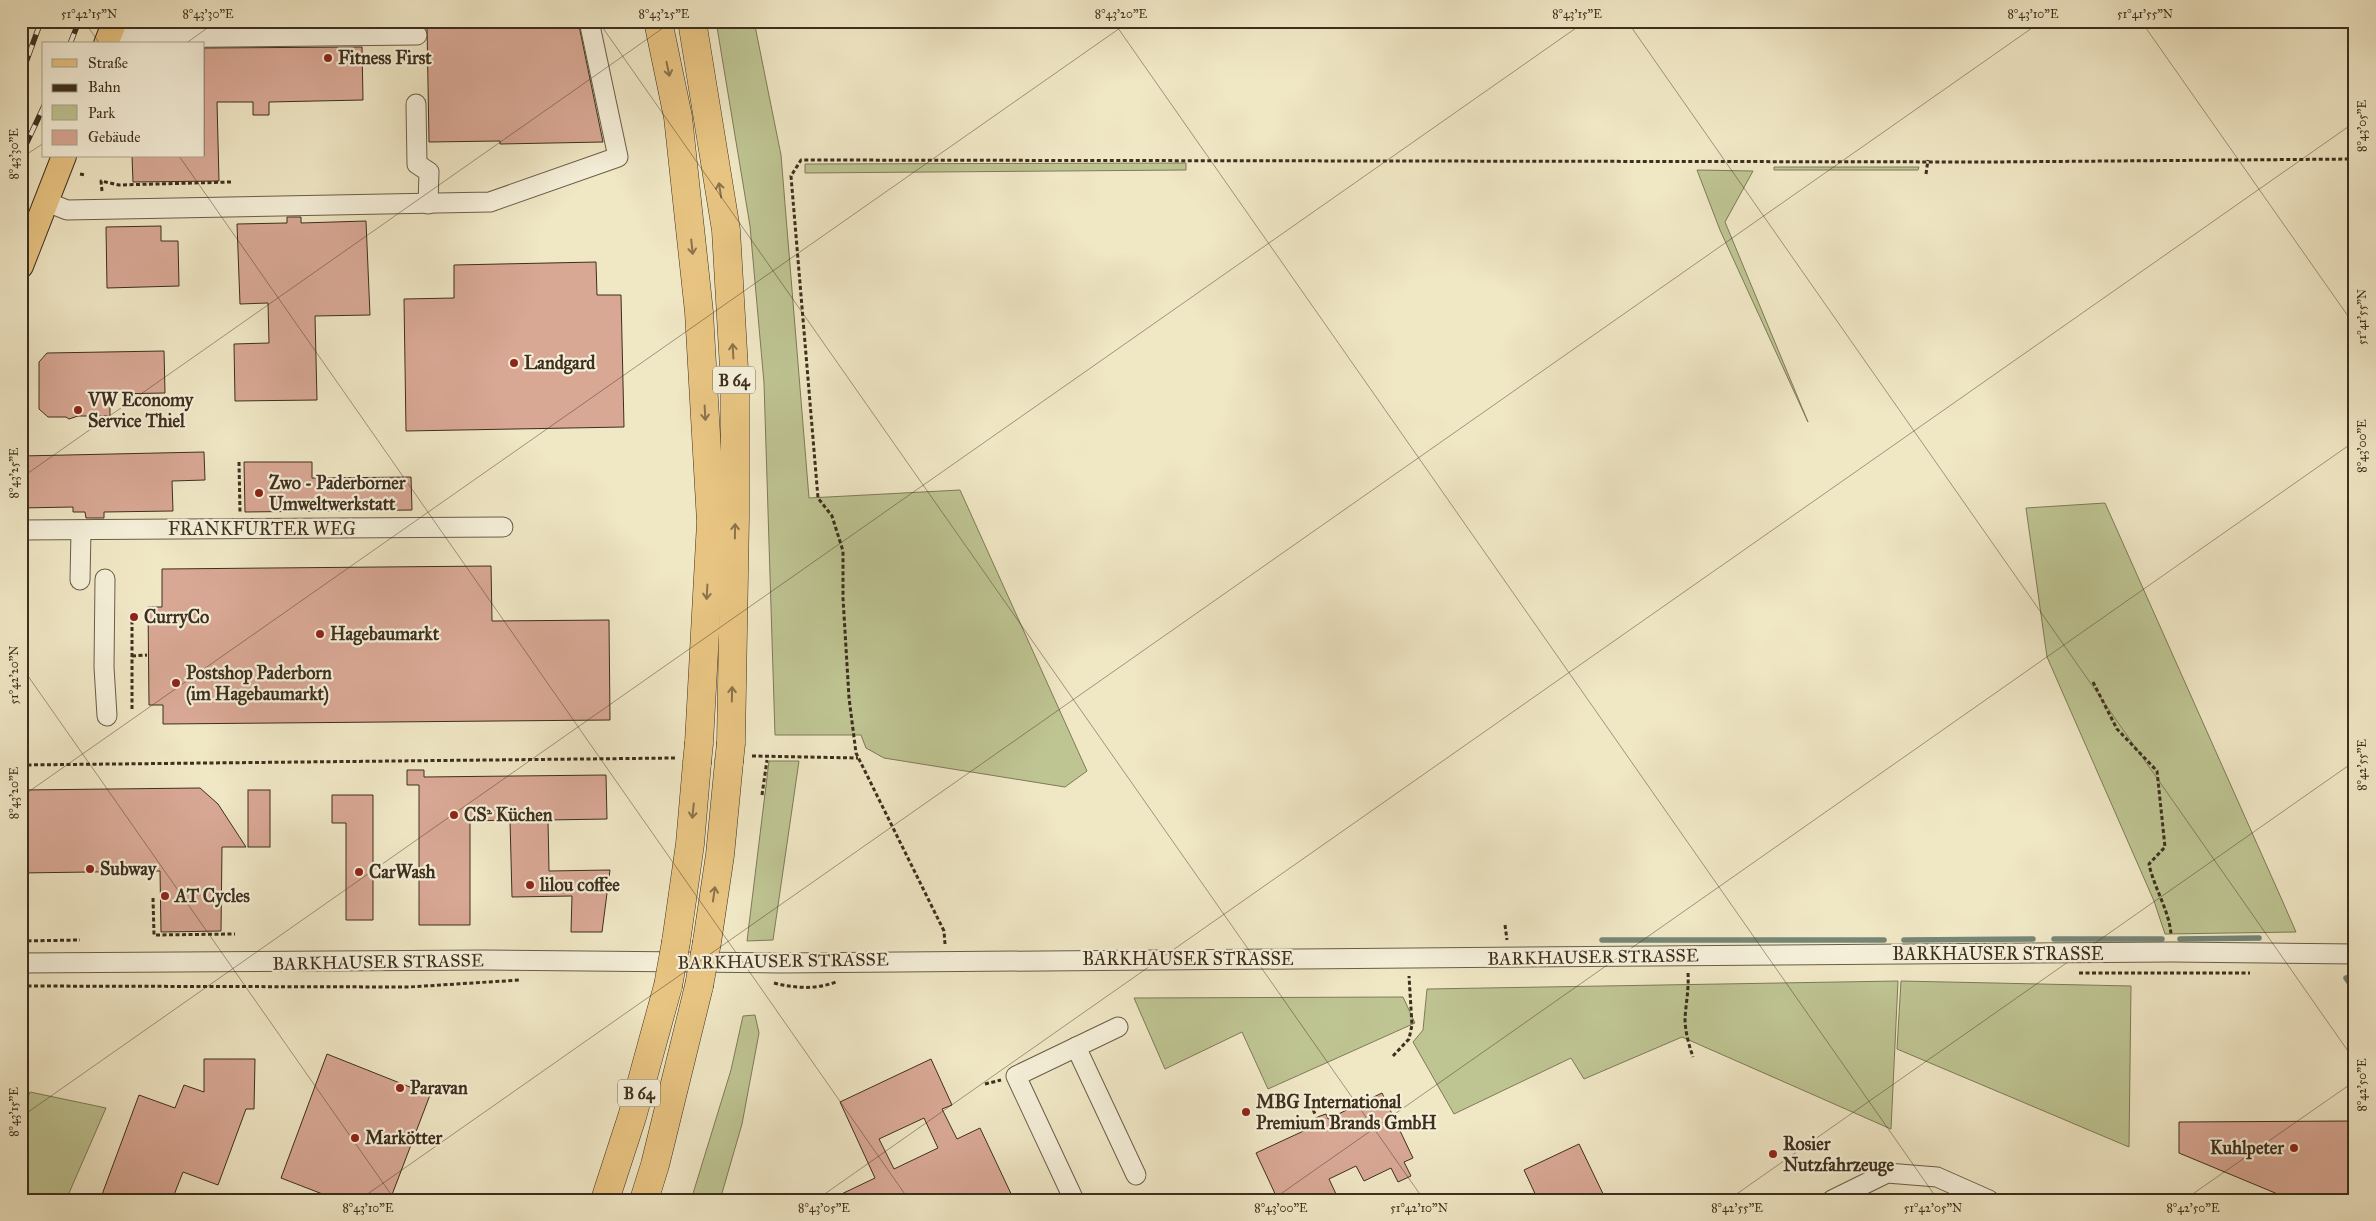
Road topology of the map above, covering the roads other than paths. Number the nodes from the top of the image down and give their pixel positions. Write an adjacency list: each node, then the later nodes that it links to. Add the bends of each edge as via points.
1 (589, 21): 9 (street, via 618,157 490,202)
2 (658, 21): 19 (highway, B 64, one-way to 19, bridge, via 678,117 698,302 712,522 690,844)
3 (692, 21): 20 (highway, B 64, one-way to 3, bridge, via 720,855 730,753 735,518 733,356 726,230)
4 (111, 32): 5 (street, via 130,38)
5 (418, 35)
6 (416, 104): 9 (street, via 417,164 429,172)
7 (63, 158): 8 (main road)
8 (47, 202): 9 (street, via 67,210); 10 (main road)
9 (428, 204)
10 (21, 266)
11 (503, 527): 13 (street, FRANKFURTER WEG)
12 (21, 530): 13 (street, FRANKFURTER WEG)
13 (81, 531): 15 (street)
14 (105, 579): 16 (street)
15 (80, 580)
16 (107, 716)
17 (2355, 954): 18 (street, BARKHAUSER STRASSE, via 2172,952 780,963 485,960)
18 (21, 963)
19 (668, 986): 24 (highway, B 64); 25 (highway, B 64, via 658,1069)
20 (699, 986): 26 (highway, B 64); 27 (highway, B 64, via 687,1089)
21 (1118, 1027): 22 (street)
22 (1076, 1048): 23 (street); 28 (street, via 1016,1076)
23 (1136, 1175)
24 (605, 1200)
25 (624, 1200)
26 (644, 1200)
27 (659, 1200)
28 (1074, 1200)
29 (1832, 1200): 30 (street, via 1887,1173 1937,1177)
30 (1988, 1200)

